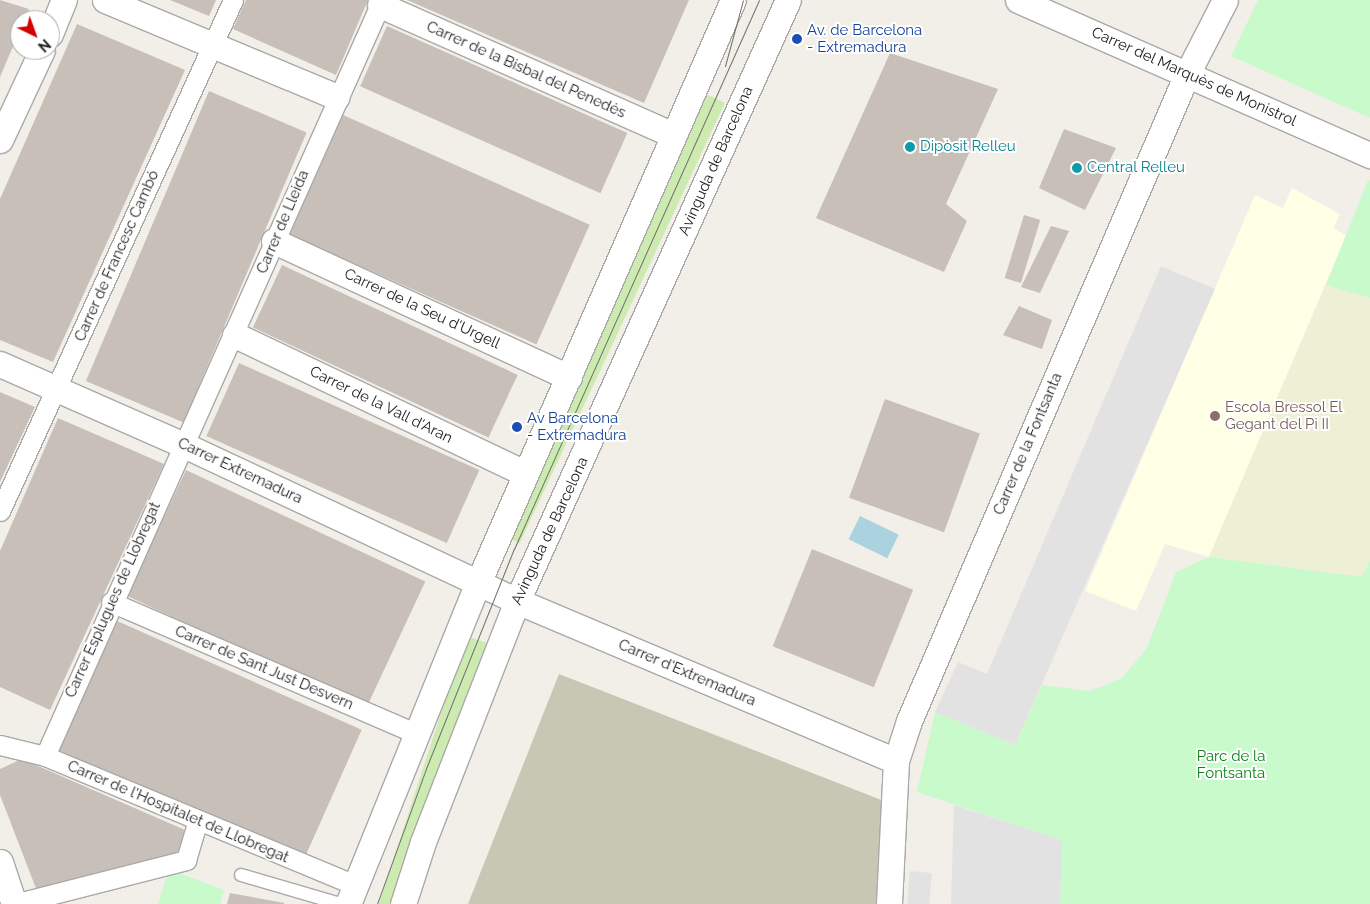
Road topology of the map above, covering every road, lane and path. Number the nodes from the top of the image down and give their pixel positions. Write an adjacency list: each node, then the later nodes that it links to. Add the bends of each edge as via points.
1 (105, 0): 8 (street)
2 (233, 0): 8 (street, Carrer de Francesc Cambó)
3 (734, 0): 12 (street)
4 (788, 0): 24 (street, Avinguda de Barcelona)
5 (1018, 0): 10 (street, Carrer del Marquès de Monistrol)
6 (1225, 0): 10 (street, Carrer de la Fontsanta)
7 (381, 2): 11 (street, Carrer de Lleida); 12 (street, Carrer de la Bisbal del Penedès)
8 (213, 44): 11 (street); 19 (street, Carrer de Francesc Cambó)
9 (37, 60): 13 (street)
10 (1187, 74): 14 (street, Carrer del Marquès de Monistrol); 29 (street, Carrer de la Fontsanta, via 938,654)
11 (337, 97): 15 (street, Carrer de Lleida)
12 (673, 135): 18 (street)
13 (0, 140)
14 (1370, 155)
15 (274, 241): 16 (street, Carrer de Lleida); 18 (street, Carrer de la Seu d'Urgell)
16 (235, 335): 20 (street, Carrer de Lleida); 21 (street, Carrer de la Vall d'Aran)
17 (0, 364): 19 (street, Carrer Extremadura)
18 (569, 376): 21 (street)
19 (57, 389): 20 (street, Carrer Extremadura); 22 (street, Carrer de Francesc Cambó)
20 (184, 445): 23 (street, Carrer Extremadura); 25 (street, Carrer Esplugues de Llobregat)
21 (526, 474): 23 (street)
22 (0, 511)
23 (478, 583): 24 (street, Carrer d'Extremadura); 26 (street)
24 (517, 601): 29 (street, Carrer d'Extremadura); 35 (street, Avinguda de Barcelona, via 423,842)
25 (111, 602): 26 (street, Carrer de Sant Just Desvern); 28 (street, Carrer Esplugues de Llobregat)
26 (417, 734): 33 (street)
27 (0, 745): 28 (street, Carrer de l'Hospitalet de Llobregat)
28 (45, 756): 30 (street, Carrer de l'Hospitalet de Llobregat)
29 (896, 761): 36 (street, Carrer de la Fontsanta)
30 (198, 820): 33 (street, Carrer de l'Hospitalet de Llobregat); 34 (street, via 186,860)
31 (0, 862): 34 (street)
32 (241, 875): 33 (lane)
33 (348, 898)
34 (14, 904)
35 (403, 904)
36 (889, 904)

